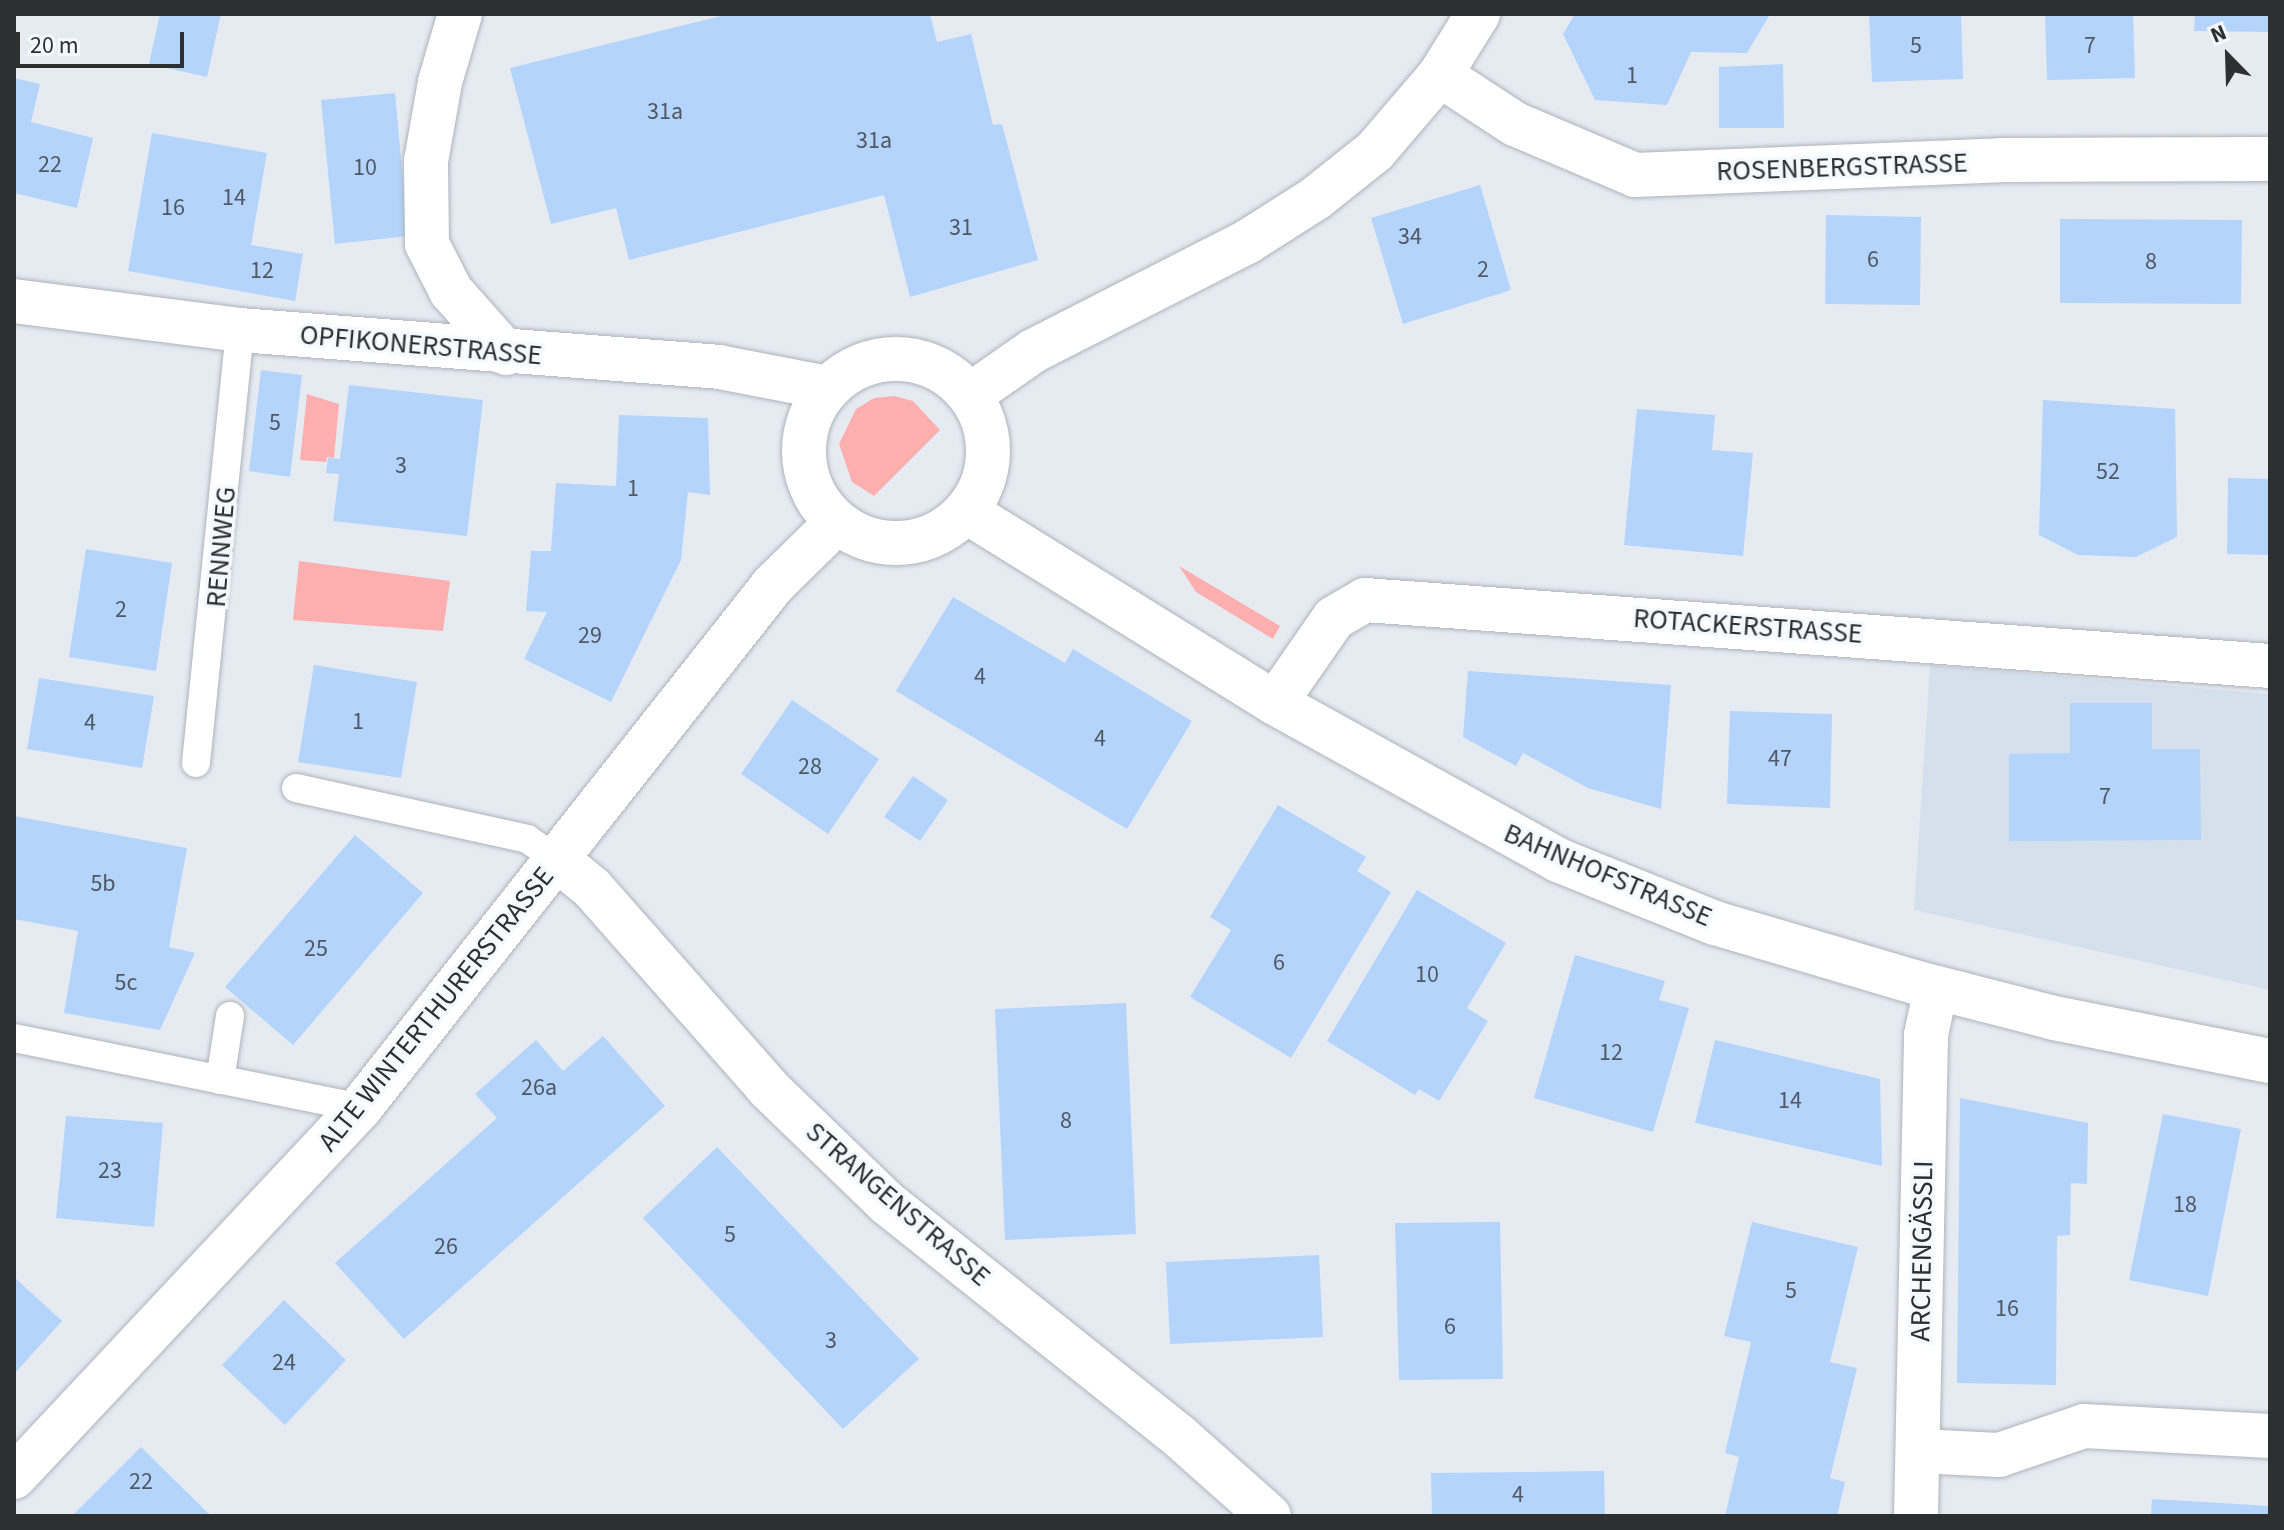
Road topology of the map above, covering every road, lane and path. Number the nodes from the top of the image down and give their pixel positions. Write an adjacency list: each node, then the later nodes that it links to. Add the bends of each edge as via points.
1 (460, 14): 7 (street, via 440,82 426,161 427,244 451,291)
2 (1478, 14): 3 (street)
3 (1440, 75): 4 (street, ROSENBERGSTRASSE, via 1515,124 1635,175 2001,160); 9 (street, via 1375,151 1316,198 1247,242 1033,351)
4 (2270, 159)
5 (14, 301): 6 (street, OPFIKONERSTRASSE)
6 (240, 330): 7 (street, OPFIKONERSTRASSE); 14 (lane, RENNWEG)
7 (506, 353): 8 (street, OPFIKONERSTRASSE, via 719,367)
8 (828, 388): 9 (street, via 874,362 901,359 951,376); 11 (street, via 812,413 803,442 806,472 817,500)
9 (970, 395): 10 (street, via 985,423 989,454 983,485)
10 (967, 512): 11 (street, via 918,542 889,544 861,538); 13 (street, BAHNHOFSTRASSE)
11 (836, 523): 16 (street, ALTE WINTERTHURERSTRASSE, via 773,585)
12 (2270, 666): 13 (street, ROTACKERSTRASSE, via 1365,600 1334,618)
13 (1275, 703): 17 (street, BAHNHOFSTRASSE, via 1558,860 1715,923)
14 (196, 763)
15 (296, 788): 16 (lane, via 527,839)
16 (558, 860): 22 (street, ALTE WINTERTHURERSTRASSE); 27 (street, STRANGENSTRASSE, via 592,888 769,1089 887,1203 1180,1437)
17 (1936, 988): 20 (street, BAHNHOFSTRASSE, via 2054,1018); 25 (street, ARCHENGÄSSLI, via 1926,1035)
18 (230, 1016): 21 (lane)
19 (14, 1038): 21 (lane)
20 (2270, 1061)
21 (220, 1080): 22 (lane)
22 (360, 1108): 24 (street, ALTE WINTERTHURERSTRASSE)
23 (2270, 1436): 25 (street, via 2084,1426 1999,1455)
24 (30, 1443): 26 (street, ALTE WINTERTHURERSTRASSE)
25 (1919, 1451): 28 (street, ARCHENGÄSSLI)
26 (14, 1477)
27 (1269, 1516)
28 (1916, 1516)

